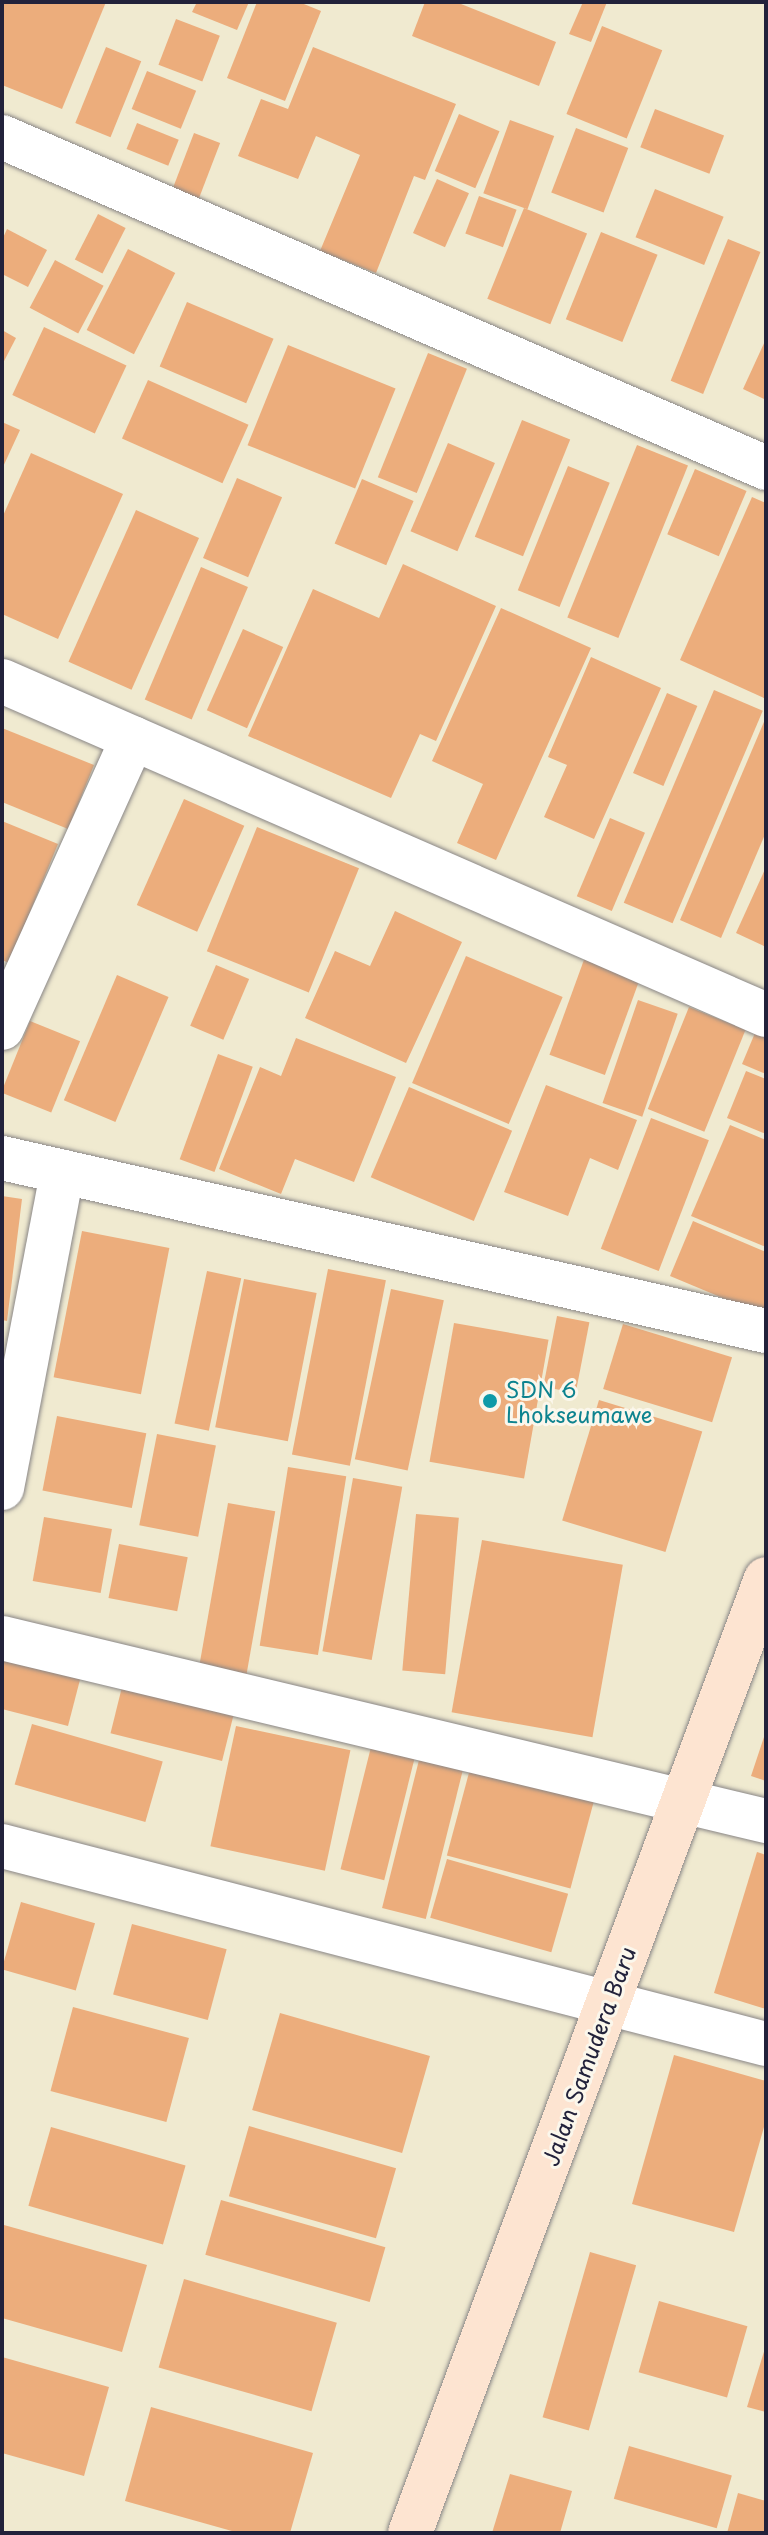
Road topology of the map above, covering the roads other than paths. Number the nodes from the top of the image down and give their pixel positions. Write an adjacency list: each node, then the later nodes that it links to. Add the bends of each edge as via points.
1 (2, 137): 2 (street)
2 (766, 468)
3 (2, 681): 4 (street)
4 (133, 738): 5 (street); 6 (street)
5 (766, 1015)
6 (2, 1028)
7 (2, 1158): 8 (street)
8 (62, 1172): 9 (street); 10 (street)
9 (766, 1331)
10 (2, 1488)
11 (766, 1579): 13 (street, Jalan Samudera Baru)
12 (2, 1638): 13 (street)
13 (684, 1800): 14 (street); 16 (street, Jalan Samudera Baru)
14 (766, 1821)
15 (2, 1846): 16 (street)
16 (607, 2005): 17 (street); 18 (street, Jalan Samudera Baru)
17 (766, 2044)
18 (410, 2533)

